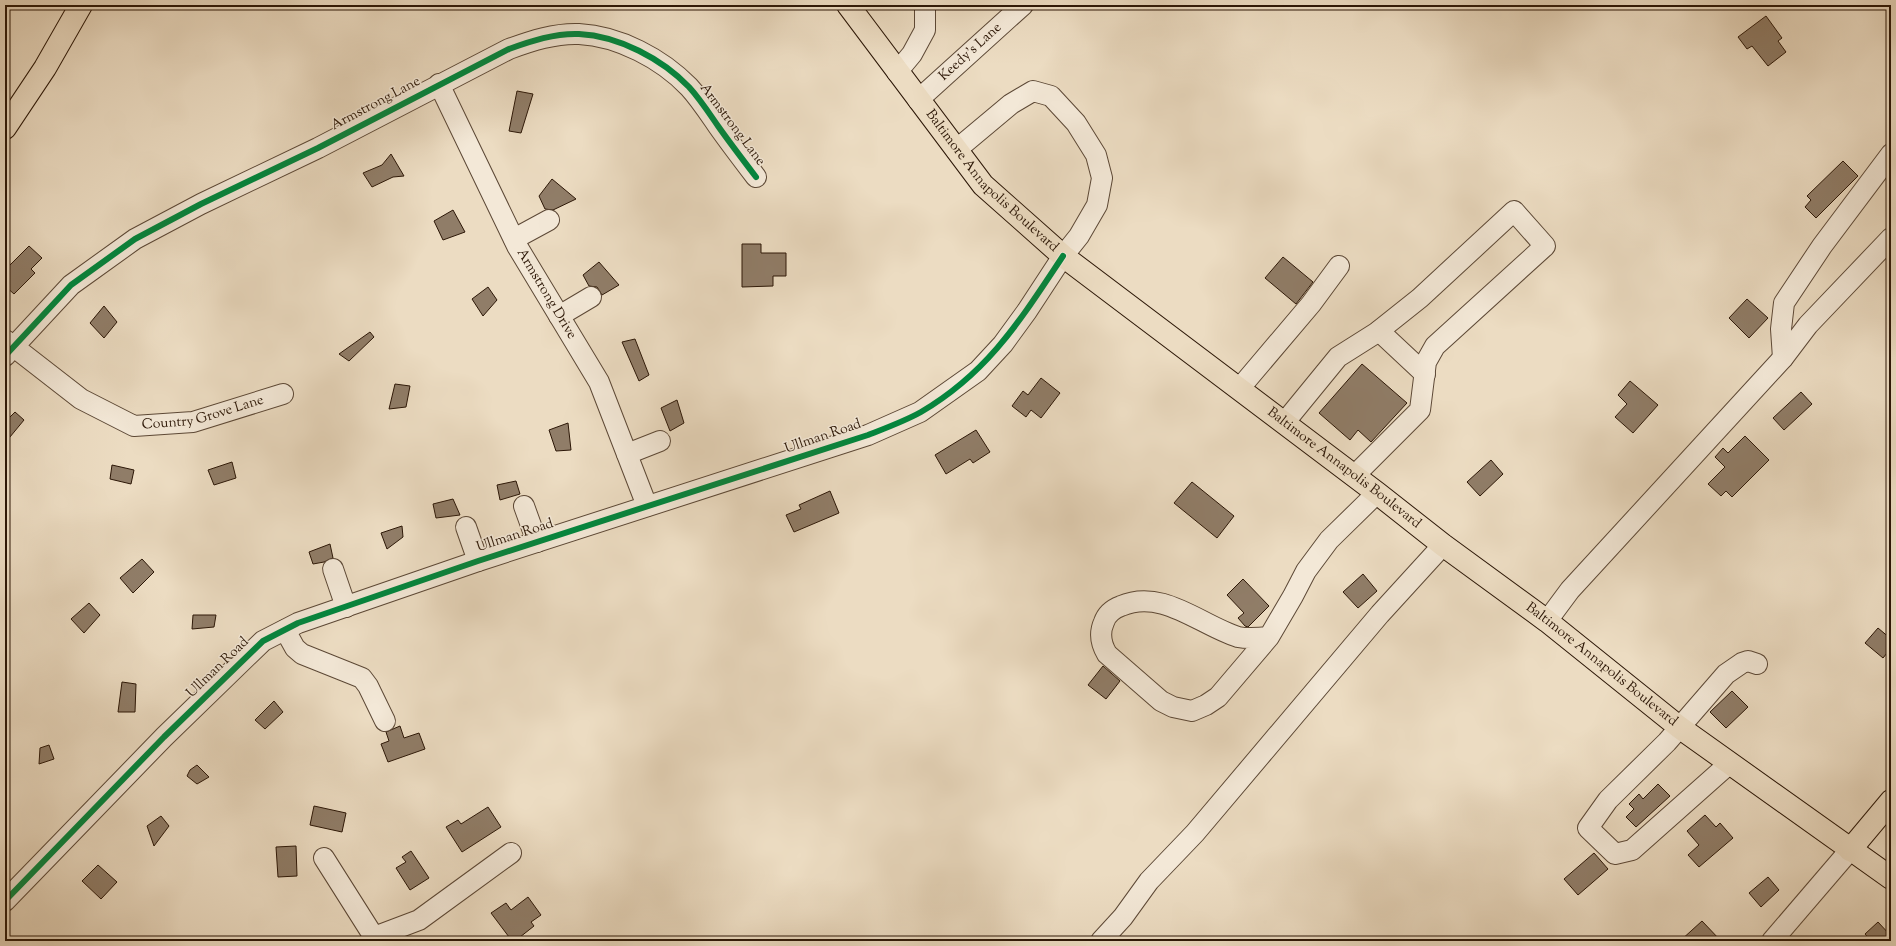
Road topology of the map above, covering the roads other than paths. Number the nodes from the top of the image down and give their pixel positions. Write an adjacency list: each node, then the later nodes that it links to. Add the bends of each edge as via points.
1 (81, 5): 8 (main road, via 45,68)
2 (848, 5): 5 (main road, Baltimore Annapolis Boulevard)
3 (926, 5): 5 (street, via 925,30 912,54)
4 (1023, 5): 7 (street, Keedy's Lane)
5 (897, 72): 7 (main road, Baltimore Annapolis Boulevard)
6 (439, 84): 11 (street, Armstrong Lane, via 508,49 533,40 580,34 616,41 646,53 672,70 704,106); 14 (street, Armstrong Drive); 20 (street, Armstrong Lane, via 318,148 135,239 71,285)
7 (918, 100): 9 (main road, Baltimore Annapolis Boulevard)
8 (5, 128)
9 (956, 150): 15 (main road, Baltimore Annapolis Boulevard, via 983,185); 15 (street, Ullman Road, via 1011,104 1033,91 1051,96 1076,124 1096,155 1102,178 1097,205 1079,236)
10 (1891, 154): 21 (street, via 1822,246 1784,302 1781,329)
11 (756, 177)
12 (549, 220): 14 (street)
13 (1891, 238): 21 (street, via 1808,325)
14 (514, 239): 18 (street, Armstrong Drive)
15 (1063, 256): 23 (main road, Baltimore Annapolis Boulevard); 31 (street, Ullman Road, via 1003,344 978,371 920,412 868,435)
16 (1339, 266): 23 (street, via 1311,304)
17 (591, 297): 18 (street)
18 (560, 316): 27 (street, Armstrong Drive, via 599,382)
19 (1380, 331): 22 (street); 22 (street, via 1420,298 1514,211 1545,246 1435,346 1426,362); 25 (street, via 1338,357)
20 (8, 347): 24 (street, Country Grove Lane, via 81,399 134,426 193,422)
21 (1783, 358): 38 (street, via 1570,590)
22 (1425, 374): 28 (street, via 1420,410)
23 (1239, 389): 25 (main road, Baltimore Annapolis Boulevard)
24 (283, 394)
25 (1284, 423): 28 (main road, Baltimore Annapolis Boulevard)
26 (660, 440): 27 (street)
27 (628, 454): 31 (street, Armstrong Drive)
28 (1354, 476): 29 (main road, Baltimore Annapolis Boulevard)
29 (1377, 493): 34 (main road, Baltimore Annapolis Boulevard); 40 (street, via 1329,540 1306,571)
30 (524, 506): 33 (street)
31 (647, 506): 33 (street, Ullman Road)
32 (466, 527): 35 (street)
33 (537, 542): 35 (street, Ullman Road)
34 (1443, 545): 38 (main road, Baltimore Annapolis Boulevard); 52 (street, via 1380,614 1195,833 1149,881 1123,917)
35 (478, 561): 37 (street, Ullman Road)
36 (332, 570): 37 (street)
37 (346, 607): 39 (street, Ullman Road)
38 (1547, 621): 43 (main road, Baltimore Annapolis Boulevard)
39 (285, 630): 42 (street, via 295,648 302,654 362,678); 50 (street, Ullman Road, via 264,641 251,652 164,737)
40 (1269, 637): 40 (street, via 1218,697 1192,711 1173,707 1161,701 1107,654 1101,635 1105,617 1112,610 1144,600 1171,606 1240,637)
41 (1757, 664): 43 (street, via 1748,661 1731,670)
42 (385, 721)
43 (1679, 727): 44 (main road, Baltimore Annapolis Boulevard); 44 (street, via 1608,800 1588,828 1615,854 1632,850)
44 (1730, 763): 46 (main road, Baltimore Annapolis Boulevard)
45 (1891, 801): 46 (main road)
46 (1850, 850): 49 (main road, Baltimore Annapolis Boulevard); 53 (street)
47 (511, 853): 51 (street, via 420,920)
48 (324, 858): 51 (street)
49 (1891, 878)
50 (5, 901)
51 (373, 939)
52 (1101, 941)
53 (1772, 941)

